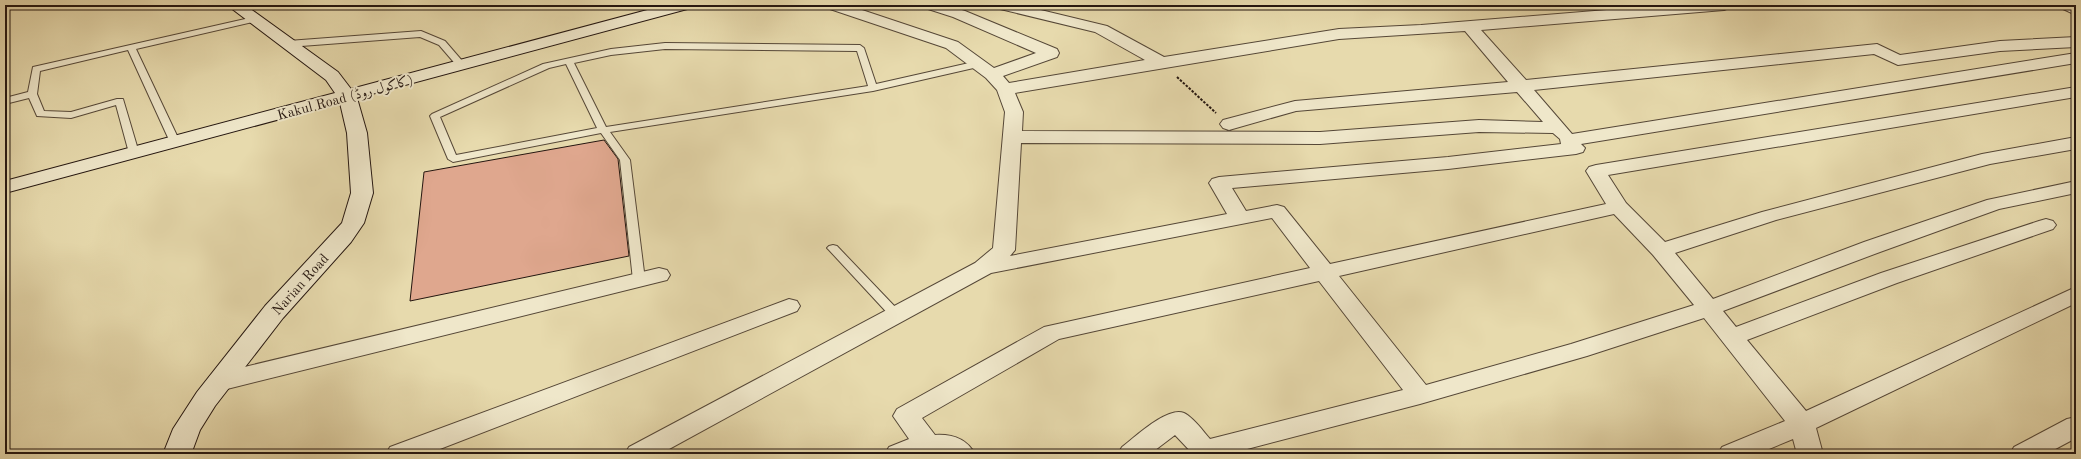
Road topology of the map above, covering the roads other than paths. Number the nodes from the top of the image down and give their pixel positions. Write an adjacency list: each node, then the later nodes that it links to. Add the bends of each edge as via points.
1 (235, 5): 11 (main road)
2 (684, 5): 19 (main road, Kakul Road (کاکول روڈ))
3 (832, 5): 20 (street, via 952,45)
4 (930, 5): 10 (street)
5 (980, 5): 10 (street)
6 (1001, 5): 18 (street, via 1101,29)
7 (1724, 5): 12 (street)
8 (2066, 5): 9 (street)
9 (2076, 10)
10 (967, 17): 20 (street, via 1050,53)
11 (254, 19): 14 (main road); 15 (lane)
12 (1469, 26): 18 (street, via 1339,34); 21 (street)
13 (2076, 42): 21 (street, via 2000,46 1898,60 1877,48)
14 (288, 44): 19 (lane, via 421,34 442,43); 25 (main road, via 332,76)
15 (131, 47): 24 (lane, via 36,68); 31 (lane)
16 (2076, 58): 30 (street)
17 (569, 61): 22 (lane, via 611,52 665,46 860,48); 28 (lane); 28 (lane, via 546,66 435,116 453,159)
18 (1160, 62): 20 (street)
19 (461, 65): 25 (main road, Kakul Road (کاکول روڈ))
20 (992, 76): 22 (lane); 29 (street, via 1014,112)
21 (1522, 86): 27 (street, via 1295,106); 30 (street)
22 (873, 88): 28 (lane)
23 (2076, 92): 34 (street)
24 (32, 94): 26 (lane); 33 (lane, via 40,114 71,115 120,101)
25 (347, 96): 31 (main road, Kakul Road (کاکول روڈ)); 50 (main road, Narian Road, via 357,133 362,193 353,223 274,312)
26 (5, 100)
27 (1229, 124)
28 (603, 130): 44 (lane, via 625,160)
29 (1012, 137): 30 (street, via 1320,138 1479,126); 42 (street, via 1004,250)
30 (1567, 139): 34 (street); 38 (street, via 1448,163 1219,183)
31 (175, 142): 33 (main road, Kakul Road (کاکول روڈ))
32 (2076, 143): 41 (street, via 1988,158 1769,216)
33 (134, 153): 35 (main road, Kakul Road (کاکول روڈ))
34 (1596, 171): 37 (street)
35 (5, 187)
36 (2076, 187): 47 (street, via 1994,204)
37 (1618, 206): 41 (street); 43 (street)
38 (1240, 218): 42 (street); 43 (street, via 1277,211)
39 (2046, 224): 49 (street, via 1888,278)
40 (833, 248): 48 (lane)
41 (1661, 250): 47 (street)
42 (983, 268): 48 (street)
43 (1323, 272): 51 (street); 54 (street, via 1052,333 906,416)
44 (649, 277): 50 (street)
45 (2076, 294): 52 (street)
46 (789, 306): 56 (street)
47 (1709, 308): 49 (street); 51 (street, via 1579,350)
48 (896, 315): 57 (street)
49 (1733, 337): 52 (street)
50 (219, 382): 55 (main road, Narian Road, via 187,429 180,449)
51 (1420, 395): 60 (street, via 1205,450 1176,420)
52 (1802, 424): 61 (street); 62 (street)
53 (2076, 426): 63 (street)
54 (928, 444): 58 (street, via 906,449); 59 (street, via 953,446)
55 (181, 454)
56 (399, 454)
57 (638, 454)
58 (898, 454)
59 (962, 454)
60 (1131, 454)
61 (1731, 454)
62 (1810, 454)
63 (2023, 454)

